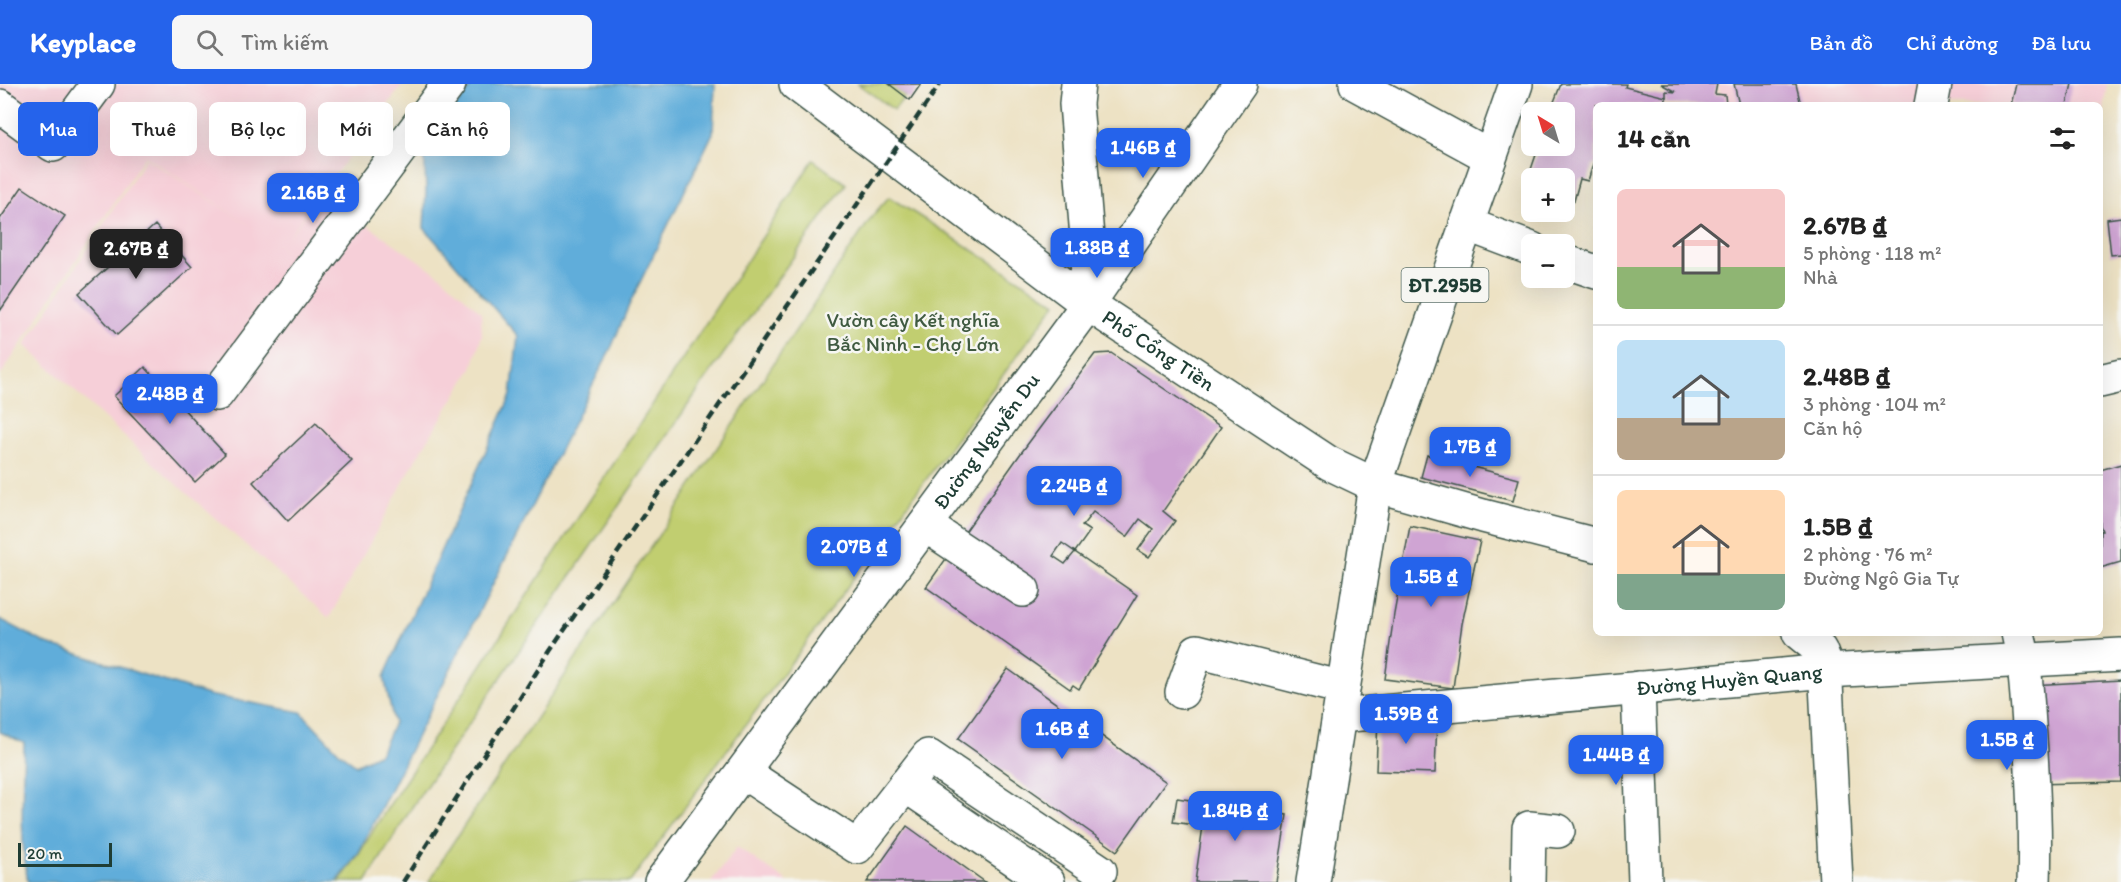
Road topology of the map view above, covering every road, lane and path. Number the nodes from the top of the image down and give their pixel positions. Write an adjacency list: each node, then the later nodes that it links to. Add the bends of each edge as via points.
1 (98, 84): 10 (street, via 53,145)
2 (448, 84): 19 (street)
3 (1078, 84): 16 (street)
4 (1240, 84): 16 (street, Đường Nguyễn Du)
5 (1356, 84): 11 (street)
6 (1516, 84): 11 (street, ĐT.295B)
7 (1935, 84): 9 (street)
8 (803, 89): 16 (street, Phố Cổng Tiền)
9 (1931, 102)
10 (0, 106)
11 (1490, 158): 12 (street, ĐT.295B)
12 (1466, 224): 13 (street); 20 (street, ĐT.295B)
13 (1521, 245)
14 (1575, 265): 15 (street)
15 (1593, 271)
16 (1088, 303): 20 (street, Phố Cổng Tiền, via 1329,463); 21 (street, Đường Nguyễn Du)
17 (2121, 375): 18 (street)
18 (2103, 380)
19 (217, 394)
20 (1375, 485): 22 (street, Phố Cổng Tiền); 30 (street, ĐT.295B)
21 (925, 525): 23 (street); 31 (street, Đường Nguyễn Du)
22 (1593, 544)
23 (1023, 590)
24 (1803, 636): 27 (street, via 1820,650)
25 (2021, 646): 26 (street, Đường Huyền Quang); 27 (street, Đường Huyền Quang); 41 (street, via 2031,745)
26 (2121, 655)
27 (1826, 670): 28 (street, Đường Huyền Quang); 40 (street)
28 (1638, 688): 30 (street, Đường Huyền Quang); 39 (street)
29 (1182, 692): 30 (street, Đường Huyền Quang, via 1197,651)
30 (1341, 702): 37 (street, ĐT.295B)
31 (743, 772): 32 (street, via 856,847); 35 (street, Đường Nguyễn Du)
32 (905, 786): 34 (street, via 928,756); 36 (street)
33 (1558, 831): 38 (street, via 1529,828)
34 (1100, 871)
35 (661, 882)
36 (1048, 882)
37 (1313, 882)
38 (1528, 882)
39 (1644, 882)
40 (1836, 882)
41 (2034, 882)

